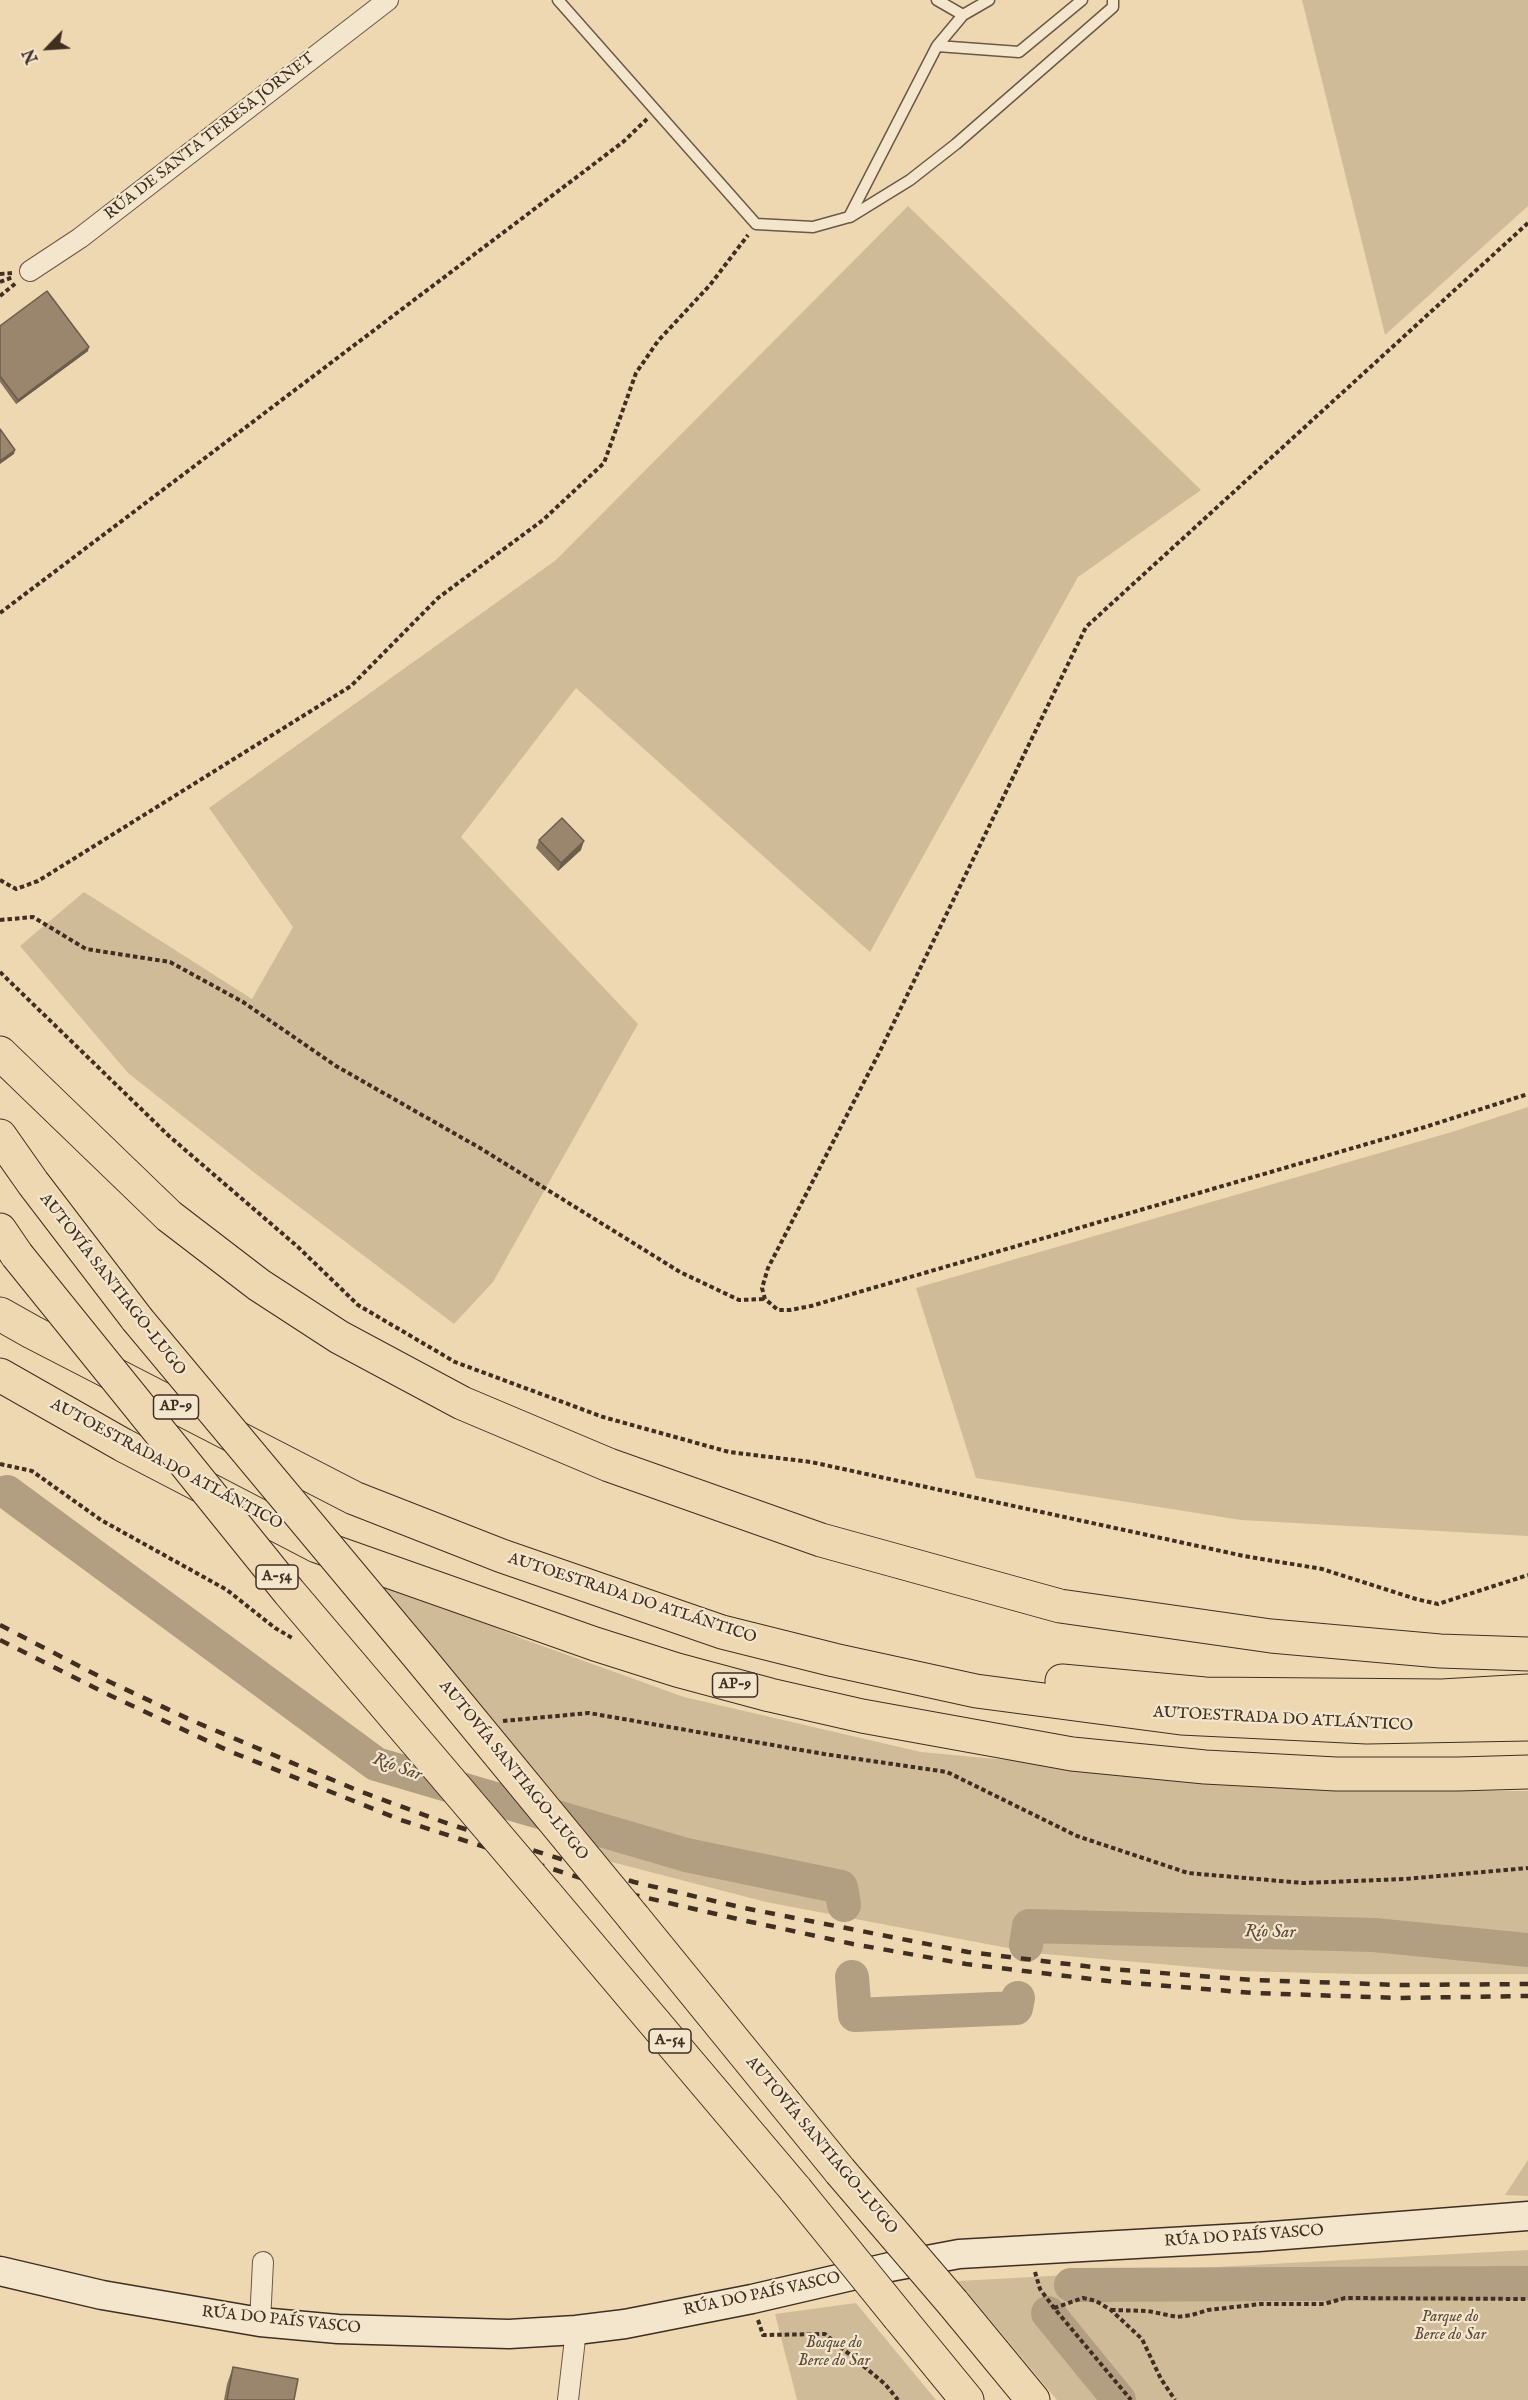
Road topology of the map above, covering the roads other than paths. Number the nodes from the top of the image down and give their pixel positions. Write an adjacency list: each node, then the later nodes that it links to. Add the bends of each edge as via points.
1 (388, 0): 10 (street, RÚA DE SANTA TERESA JORNET, via 80,238)
2 (558, 0): 9 (lane, via 756,224 813,227)
3 (937, 0): 7 (lane)
4 (989, 0): 7 (lane)
5 (1082, 0): 8 (lane, via 1019,52)
6 (1113, 0): 9 (lane, via 1113,7 956,144 910,180)
7 (963, 15): 8 (lane)
8 (937, 46): 9 (lane)
9 (849, 217)
10 (30, 271)
11 (0, 1053): 17 (highway, via 169,1216 259,1285 339,1337 462,1403 609,1464 820,1540 1060,1606 1271,1636 1440,1652)
12 (0, 1136): 28 (highway, AUTOVÍA SANTIAGO-LUGO, bridge, via 137,1320)
13 (8, 1243): 27 (highway, A-54, bridge, via 289,1592 796,2190)
14 (0, 1314): 16 (highway, AUTOESTRADA DO ATLÁNTICO / AP-9, via 354,1498 502,1556)
15 (0, 1375): 20 (highway, AUTOESTRADA DO ATLÁNTICO / AP-9, via 123,1445 318,1546 596,1644 770,1695 1072,1754 1336,1774)
16 (650, 1605): 18 (highway, via 1024,1677 1204,1694 1442,1696); 19 (highway, AUTOESTRADA DO ATLÁNTICO / AP-9, via 722,1632 976,1691 1181,1718 1367,1727)
17 (1528, 1654)
18 (1528, 1691)
19 (1528, 1724)
20 (1528, 1772)
21 (1528, 2216): 25 (street, RÚA DO PAÍS VASCO, via 1259,2237 959,2254 752,2299)
22 (263, 2262): 24 (street)
23 (0, 2271): 24 (street, RÚA DO PAÍS VASCO, via 114,2297)
24 (260, 2322): 25 (street, RÚA DO PAÍS VASCO, via 338,2329 497,2334)
25 (576, 2330): 26 (street)
26 (568, 2400)
27 (967, 2400)
28 (1033, 2400)

